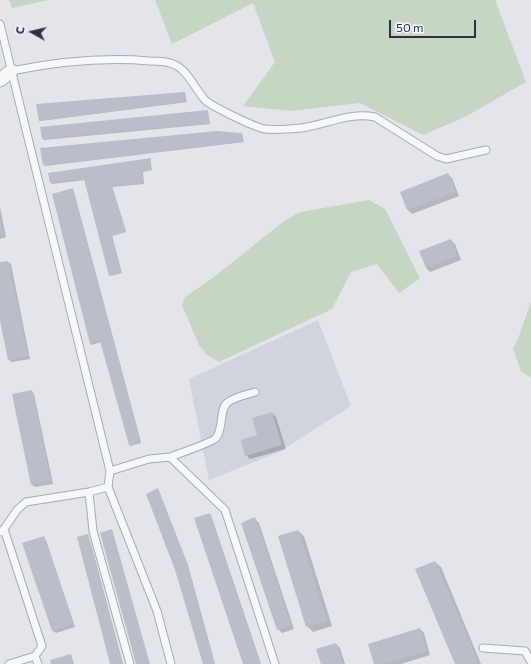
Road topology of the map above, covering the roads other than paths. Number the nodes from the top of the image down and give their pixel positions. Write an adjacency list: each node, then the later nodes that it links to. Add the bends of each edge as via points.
1 (0, 24): 2 (lane)
2 (11, 71): 3 (street); 4 (lane, via 66,62 128,59 173,63 192,81 205,100 264,129 306,127 353,115 365,115 375,117 437,156 446,159); 7 (lane)
3 (0, 80)
4 (486, 150)
5 (255, 392): 6 (lane, via 225,404 220,432 215,440)
6 (170, 457): 7 (lane, via 149,459); 18 (lane, via 225,510)
7 (110, 471): 8 (lane)
8 (108, 486): 9 (lane); 17 (lane, via 157,611)
9 (89, 492): 10 (lane, via 26,502); 16 (lane, via 93,531)
10 (2, 531): 12 (lane, via 42,646)
11 (483, 648): 13 (lane, via 525,651)
12 (36, 656): 14 (lane); 15 (lane)
13 (531, 662)
14 (9, 664)
15 (38, 664)
16 (130, 664)
17 (171, 664)
18 (275, 664)

